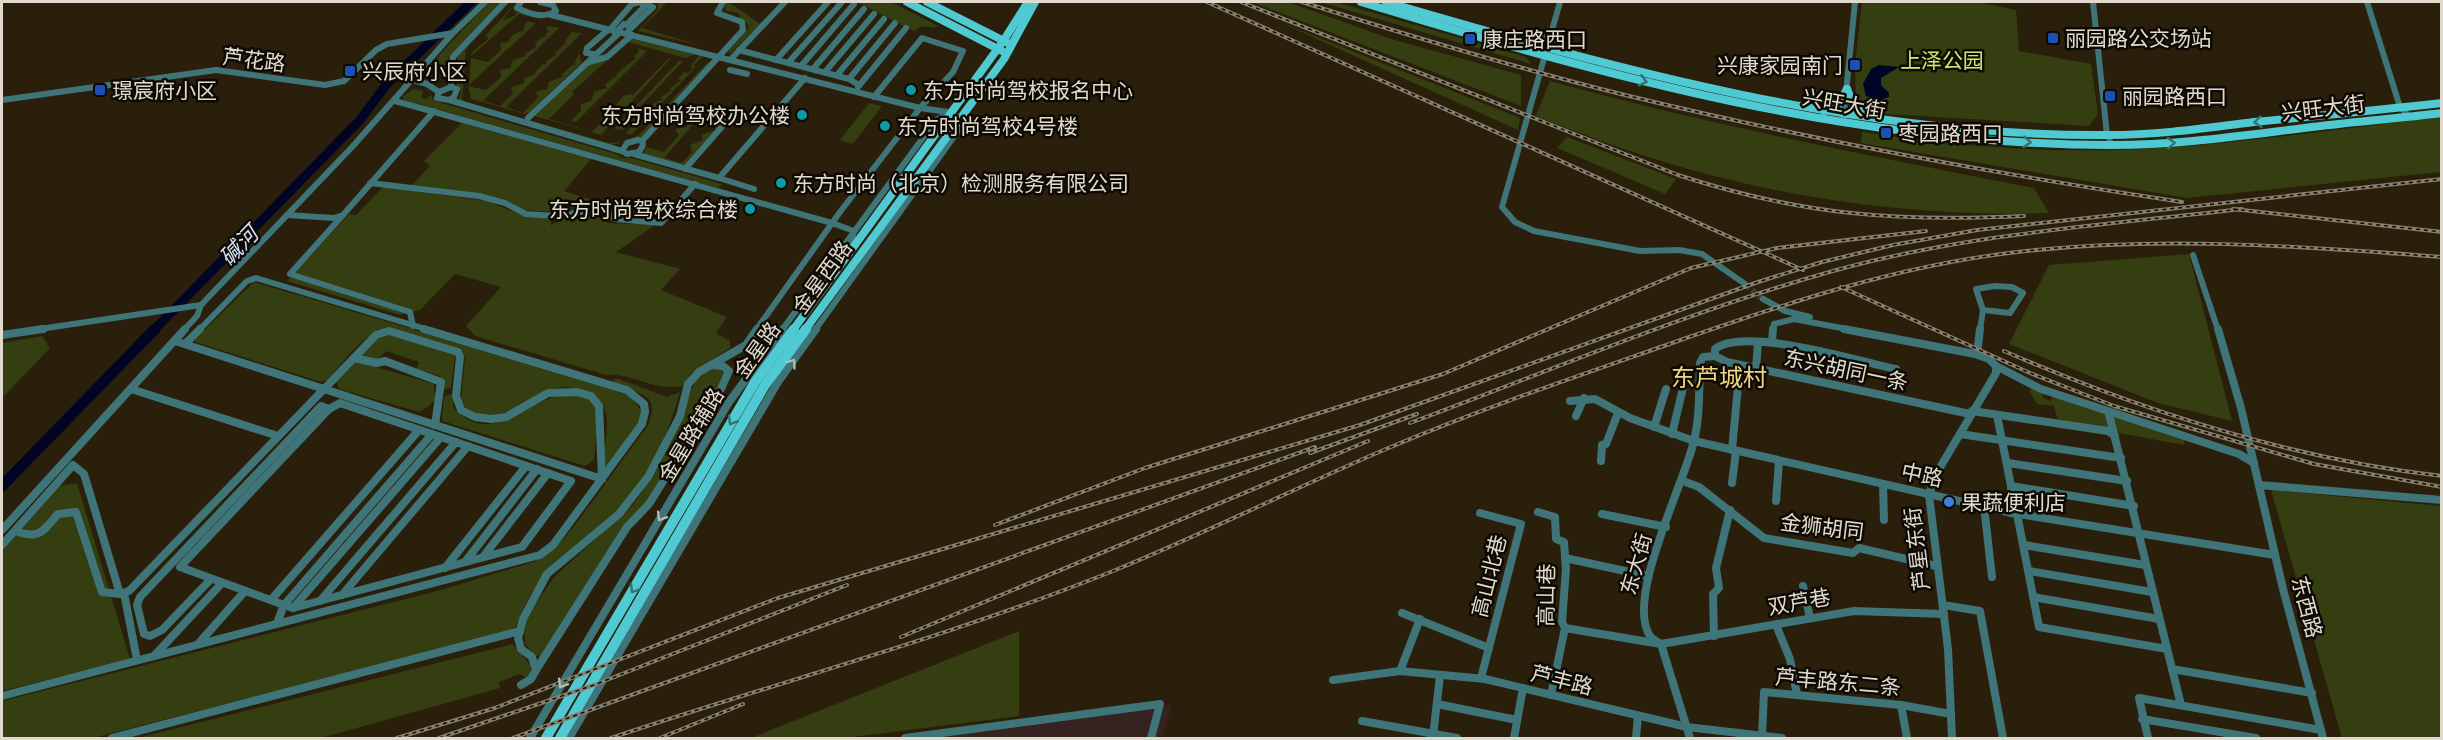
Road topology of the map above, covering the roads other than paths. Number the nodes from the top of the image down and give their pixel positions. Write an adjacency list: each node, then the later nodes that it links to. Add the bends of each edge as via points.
1 (484, 2): 36 (street)
2 (505, 2): 60 (street, via 453,57)
3 (521, 2): 25 (street, via 519,10)
4 (540, 2): 25 (street, via 553,5)
5 (635, 2): 33 (street)
6 (654, 2): 34 (street, via 655,8 635,29)
7 (723, 2): 44 (street, via 717,13 745,27)
8 (785, 2): 40 (street)
9 (828, 2): 47 (street)
10 (842, 2): 49 (street)
11 (907, 2): 37 (main road)
12 (927, 2): 32 (main road)
13 (1022, 2): 27 (main road)
14 (1028, 2): 27 (main road, 金星路)
15 (1037, 2): 41 (main road, 金星西路)
16 (1360, 2): 42 (main road, 兴旺大街)
17 (1386, 2): 38 (main road, 兴旺大街)
18 (1560, 2): 35 (street)
19 (1855, 2): 61 (street)
20 (2093, 2): 80 (street)
21 (2367, 2): 69 (street)
22 (646, 3): 33 (street, via 632,4); 34 (street); 34 (street, via 653,7)
23 (854, 4): 50 (street)
24 (864, 9): 52 (street)
25 (552, 14): 29 (street); 33 (street)
26 (874, 14): 53 (street)
27 (1020, 14): 39 (main road, 金星路)
28 (884, 19): 55 (street)
29 (545, 22)
30 (895, 23): 57 (street)
31 (906, 28): 59 (street)
32 (980, 28): 37 (main road); 39 (main road)
33 (611, 29): 34 (street); 43 (street); 43 (street, via 587,48 586,53); 48 (street, via 583,50)
34 (629, 30): 43 (street, via 605,55); 44 (street); 48 (street, via 607,57)
35 (1552, 32): 38 (street, via 1538,39); 42 (street); 45 (street, via 1560,46)
36 (453, 33): 58 (street); 65 (street, 芦花路, via 381,47 344,81 325,85 216,70)
37 (968, 33): 39 (main road)
38 (1519, 40): 42 (main road, 兴旺大街)
39 (1001, 44): 41 (main road); 73 (main road, 金星路)
40 (739, 50): 46 (street); 47 (street)
41 (1010, 50): 238 (main road, 金星西路, via 765,385)
42 (1546, 52): 45 (main road, 兴旺大街); 77 (main road, 兴旺大街, one-way to 77, via 1684,91); 96 (street, via 1502,207 1508,217 1534,231 1640,251 1702,254)
43 (595, 54): 48 (street)
44 (720, 56): 46 (street); 81 (street)
45 (1579, 57): 72 (main road, 兴旺大街)
46 (731, 59): 56 (street)
47 (776, 60): 49 (street)
48 (586, 62): 48 (street, via 528,118)
49 (788, 63): 50 (street)
50 (801, 66): 52 (street)
51 (730, 69): 54 (street)
52 (813, 69): 53 (street)
53 (825, 72): 55 (street)
54 (747, 74)
55 (837, 75): 57 (street)
56 (805, 78): 62 (street); 86 (street)
57 (849, 78): 59 (street)
58 (413, 81): 63 (street); 67 (street)
59 (859, 85): 62 (street)
60 (451, 87): 63 (street); 66 (street, via 458,92)
61 (1847, 89): 72 (main road, via 1839,104); 77 (street); 79 (main road, via 1854,107)
62 (854, 91): 64 (street)
63 (439, 92): 66 (street, via 437,98)
64 (874, 97): 70 (street); 70 (street, via 922,38 963,51 963,59)
65 (2, 100)
66 (449, 100): 83 (street)
67 (395, 101): 71 (street); 90 (street)
68 (2442, 103): 69 (main road, 兴旺大街)
69 (2400, 107): 76 (street); 80 (main road, 兴旺大街, one-way to 80, via 2165,133)
70 (920, 108): 73 (street); 92 (street)
71 (434, 111): 87 (street); 88 (street)
72 (1820, 111): 77 (main road, 兴旺大街)
73 (951, 112): 93 (street, 金星路辅路, via 936,120); 94 (main road, 金星路)
74 (734, 113): 85 (street)
75 (2442, 113): 76 (main road, 兴旺大街)
76 (2410, 117): 82 (main road, 兴旺大街, one-way to 76, via 2202,141)
77 (1844, 119): 79 (main road, 兴旺大街); 82 (main road, 兴旺大街, one-way to 82, via 1961,138)
78 (966, 120): 239 (street, one-way to 78, via 772,392)
79 (1883, 120): 80 (main road, 兴旺大街, via 1992,131)
80 (2107, 135): 82 (street)
81 (642, 141): 83 (street, via 627,143); 84 (street, via 643,147)
82 (2112, 145)
83 (622, 151): 84 (street)
84 (634, 154): 85 (street)
85 (684, 169): 86 (street)
86 (719, 178): 89 (street)
87 (370, 183): 88 (street, via 479,196 505,202 526,214 556,216 594,210 604,211 615,219 661,223); 91 (street)
88 (695, 184): 92 (street)
89 (754, 189)
90 (287, 215): 91 (street); 98 (street)
91 (343, 215): 101 (street, via 290,274 410,312)
92 (832, 223): 93 (street); 110 (street, via 746,345)
93 (854, 231): 94 (street); 236 (street, 金星路辅路, one-way to 236, via 729,402)
94 (850, 251): 237 (main road, 金星路, one-way to 237, via 755,382)
95 (2193, 255): 145 (street, 东西路, via 2210,302)
96 (1745, 284)
97 (1763, 299): 100 (street, via 1785,311)
98 (201, 304): 102 (street); 103 (street, via 201,311)
99 (1983, 310): 99 (street, via 2010,313 2023,293 2016,286 1976,289); 107 (street)
100 (1826, 323): 104 (street, via 1794,319 1774,324); 107 (street)
101 (413, 326): 106 (street, via 256,278 247,281); 149 (street, via 639,396 647,411 642,424)
102 (2, 334)
103 (175, 341): 106 (street); 117 (street)
104 (1772, 341): 105 (street); 113 (street)
105 (1758, 342): 108 (street, via 1724,342 1715,349); 112 (street)
106 (185, 344): 118 (street)
107 (1977, 354): 114 (street, via 1989,359)
108 (1715, 356): 111 (street, 东兴胡同一条); 137 (street, 东大街, via 1704,357 1700,363)
109 (354, 358): 118 (street); 127 (street, via 385,361 441,382); 149 (street, via 376,335 388,331 458,352 456,396 461,410 475,417 506,417 548,393 577,392 591,396 599,406)
110 (711, 365): 203 (street, via 688,384 680,416 648,477 619,514 547,574); 212 (street, via 729,371 722,389 649,504 627,527)
111 (1740, 365): 112 (street, 东兴胡同一条); 140 (street)
112 (1756, 368): 123 (street, 东兴胡同一条)
113 (1896, 369)
114 (1996, 370): 123 (street, 芦星东街); 124 (street)
115 (1666, 388): 128 (street)
116 (1683, 388): 131 (street)
117 (131, 389): 133 (street); 168 (street)
118 (324, 389): 127 (street); 133 (street)
119 (1584, 398): 120 (street); 122 (street, 中路, via 1595,399); 126 (street)
120 (1570, 401)
121 (329, 409): 129 (street, via 340,403); 183 (street, via 180,567); 183 (street, via 321,406 140,597 137,605 144,634 150,636 162,630)
122 (1618, 413): 128 (street, 中路); 142 (street, via 1606,444 1602,445)
123 (1971, 413): 125 (street, 东兴胡同一条); 132 (street, 芦星东街)
124 (2109, 414): 134 (street); 145 (street, via 2239,454)
125 (1997, 415): 134 (street, 东兴胡同一条); 136 (street)
126 (1576, 416)
127 (435, 425): 149 (street)
128 (1654, 427): 131 (street, 中路)
129 (419, 430): 130 (street); 191 (street)
130 (432, 434): 135 (street); 193 (street)
131 (1672, 434): 137 (street, 中路)
132 (1960, 434): 136 (street); 156 (street, 芦星东街, via 1935,476)
133 (278, 436): 188 (street, via 129,591)
134 (2115, 436): 141 (street)
135 (441, 437): 138 (street); 194 (street)
136 (2002, 440): 141 (street); 144 (street)
137 (1694, 441): 140 (street, 中路); 150 (street, 东大街)
138 (456, 442): 139 (street); 192 (street)
139 (468, 446): 146 (street); 189 (street)
140 (1734, 450): 143 (street, 中路); 152 (street)
141 (2121, 458): 151 (street)
142 (1601, 461)
143 (1779, 461): 153 (street, 中路); 158 (street)
144 (2008, 463): 151 (street); 155 (street)
145 (2254, 463): 154 (street, 东西路)
146 (526, 466): 147 (street); 179 (street)
147 (537, 469): 148 (street); 176 (street)
148 (548, 473): 174 (street); 174 (street, via 571,481 522,547)
149 (602, 479): 200 (street, via 553,545 540,555)
150 (1683, 481): 161 (street, 金狮胡同, via 1699,487); 167 (street, 东大街)
151 (2127, 482): 160 (street)
152 (1732, 483)
153 (1883, 485): 156 (street, 中路); 166 (street)
154 (2259, 485): 157 (street); 173 (street, 东西路)
155 (2012, 486): 160 (street); 165 (street)
156 (1929, 495): 159 (street, 中路); 178 (street, 芦星东街)
157 (2442, 500)
158 (1776, 501)
159 (1984, 506): 165 (street, 中路); 182 (street)
160 (2133, 506): 170 (street, via 2140,528)
161 (1730, 510): 178 (street, 金狮胡同, via 1764,538 1853,553 1859,548 1899,561); 204 (street, via 1716,568 1719,588 1713,594)
162 (1538, 512): 175 (street, 高山巷, via 1556,517 1556,539 1563,542)
163 (1480, 513): 207 (street, 高山北巷, via 1521,524)
164 (1602, 513): 167 (street)
165 (2014, 514): 170 (street, 中路); 172 (street)
166 (1884, 520)
167 (1666, 527): 181 (street, 东大街)
168 (2, 530)
169 (15, 531): 171 (street); 188 (street, via 38,536 59,513 76,512 102,592); 188 (street, via 73,465 84,474)
170 (2137, 532): 173 (street, 中路); 177 (street)
171 (2, 545)
172 (2024, 545): 177 (street); 180 (street)
173 (2275, 555): 219 (street, 东西路)
174 (483, 557): 176 (street)
175 (1565, 558): 181 (street); 202 (street, 高山巷)
176 (465, 562): 179 (street)
177 (2145, 565): 187 (street)
178 (1936, 566): 195 (street, 芦星东街)
179 (445, 568): 189 (street)
180 (2029, 571): 187 (street); 190 (street)
181 (1648, 576): 206 (street, 东大街, via 1642,612 1649,635)
182 (1992, 578)
183 (211, 579): 184 (street)
184 (222, 583): 186 (street); 209 (street)
185 (1803, 586): 197 (street)
186 (245, 591): 191 (street); 205 (street)
187 (2152, 592): 199 (street)
188 (122, 593): 210 (street)
189 (342, 595): 192 (street)
190 (2033, 597): 199 (street); 208 (street, via 2039,627)
191 (271, 600): 193 (street)
192 (320, 601): 194 (street)
193 (284, 605): 194 (street); 200 (street)
194 (293, 608)
195 (1943, 610): 197 (street, 双芦巷, via 1854,611); 226 (street, 芦星东街); 249 (street, 双芦巷, via 1980,611)
196 (1402, 613): 198 (street)
197 (1810, 618): 201 (street, 双芦巷)
198 (1420, 619): 207 (street); 213 (street)
199 (2159, 619): 208 (street)
200 (278, 623): 205 (street)
201 (1776, 625): 204 (street, 双芦巷); 221 (street, via 1790,659)
202 (1564, 628): 206 (street, 双芦巷); 220 (street, 高山巷)
203 (520, 632): 212 (street, via 521,649 532,657); 235 (street)
204 (1714, 636): 206 (street, 双芦巷)
205 (198, 644): 209 (street)
206 (1661, 644): 231 (street, 东大街)
207 (1489, 648): 215 (street, 高山北巷)
208 (2167, 649): 211 (street)
209 (154, 656): 210 (street)
210 (136, 660): 222 (street)
211 (2172, 669): 219 (street); 225 (street)
212 (536, 670): 217 (street)
213 (1400, 671): 214 (street, 芦丰路); 216 (street, 芦丰路)
214 (1440, 676): 215 (street, 芦丰路); 223 (street)
215 (1481, 678): 218 (street, 芦丰路)
216 (1334, 680)
217 (521, 685)
218 (1523, 688): 220 (street, 芦丰路); 229 (street)
219 (2312, 693): 232 (street, 东西路)
220 (1551, 695): 227 (street, 芦丰路)
221 (1797, 695): 224 (street, 芦丰路东二条); 234 (street, 芦丰路东二条, via 1764,692)
222 (2, 696)
223 (1437, 704): 229 (street); 233 (street)
224 (1901, 705): 226 (street, 芦丰路东二条); 247 (street)
225 (2181, 705): 228 (street, via 2139,698); 232 (street)
226 (1951, 714): 248 (street, 芦星东街)
227 (1638, 716): 231 (street, 芦丰路); 244 (street)
228 (2142, 719): 250 (street); 251 (street)
229 (1517, 720): 243 (street)
230 (1362, 721): 233 (street)
231 (1687, 727): 234 (street, 芦丰路); 245 (street, 东大街)
232 (2322, 734)
233 (1433, 736): 242 (street)
234 (1759, 736): 246 (street, 芦丰路)
235 (112, 738)
236 (530, 738)
237 (546, 738)
238 (560, 738)
239 (570, 738)
240 (905, 738): 241 (street, via 1160,704)
241 (1151, 738)
242 (1457, 738)
243 (1514, 738)
244 (1636, 738)
245 (1690, 738)
246 (1782, 738)
247 (1906, 738)
248 (1952, 738)
249 (2003, 738)
250 (2148, 738)
251 (2256, 738)

